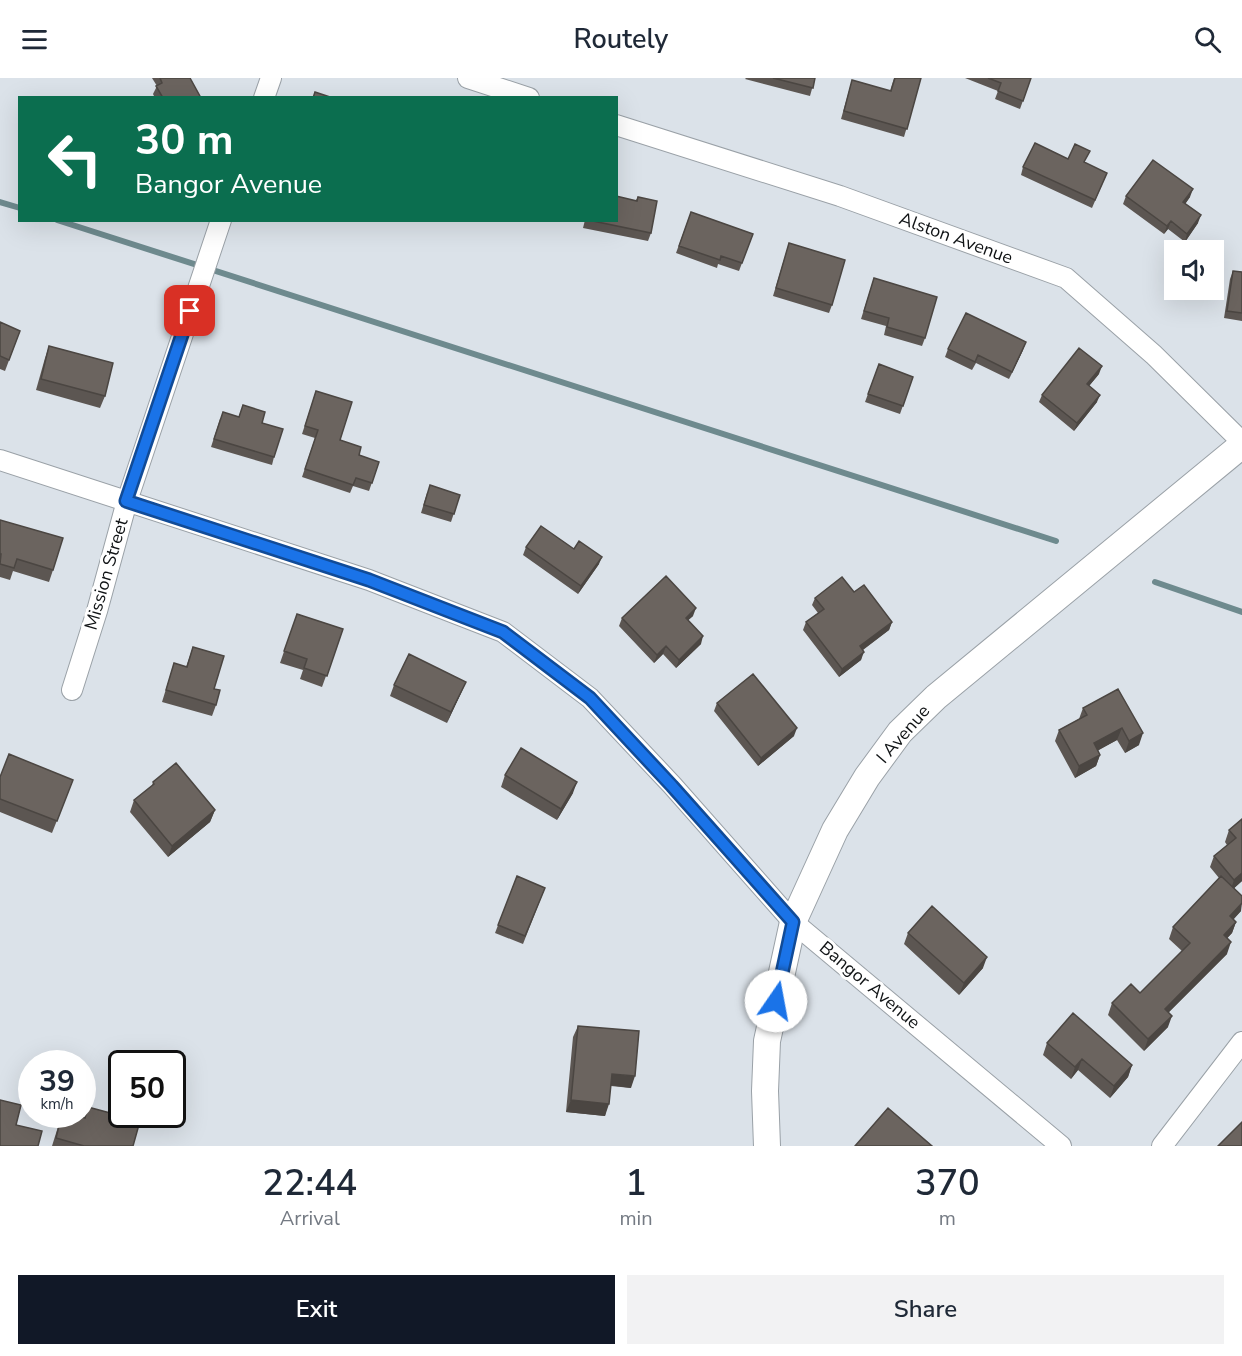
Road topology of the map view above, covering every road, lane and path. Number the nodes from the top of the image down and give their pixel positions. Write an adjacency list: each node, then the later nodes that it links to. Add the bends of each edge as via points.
1 (271, 78): 3 (street)
2 (468, 78): 4 (street)
3 (265, 96)
4 (523, 96)
5 (618, 126): 7 (street, Alston Avenue, via 840,196 1066,278 1154,355)
6 (220, 222): 9 (street, Mission Street)
7 (1242, 444): 11 (main road, I Avenue, via 936,697 900,732 835,830)
8 (0, 460): 9 (street, Bangor Avenue)
9 (126, 501): 10 (street, Mission Street); 11 (street, Bangor Avenue, via 369,580 503,632 590,698)
10 (72, 690)
11 (793, 922): 13 (main road, I Avenue, via 767,1041); 14 (street, Bangor Avenue)
12 (1242, 1042): 15 (street)
13 (767, 1146)
14 (1061, 1146)
15 (1162, 1146)

